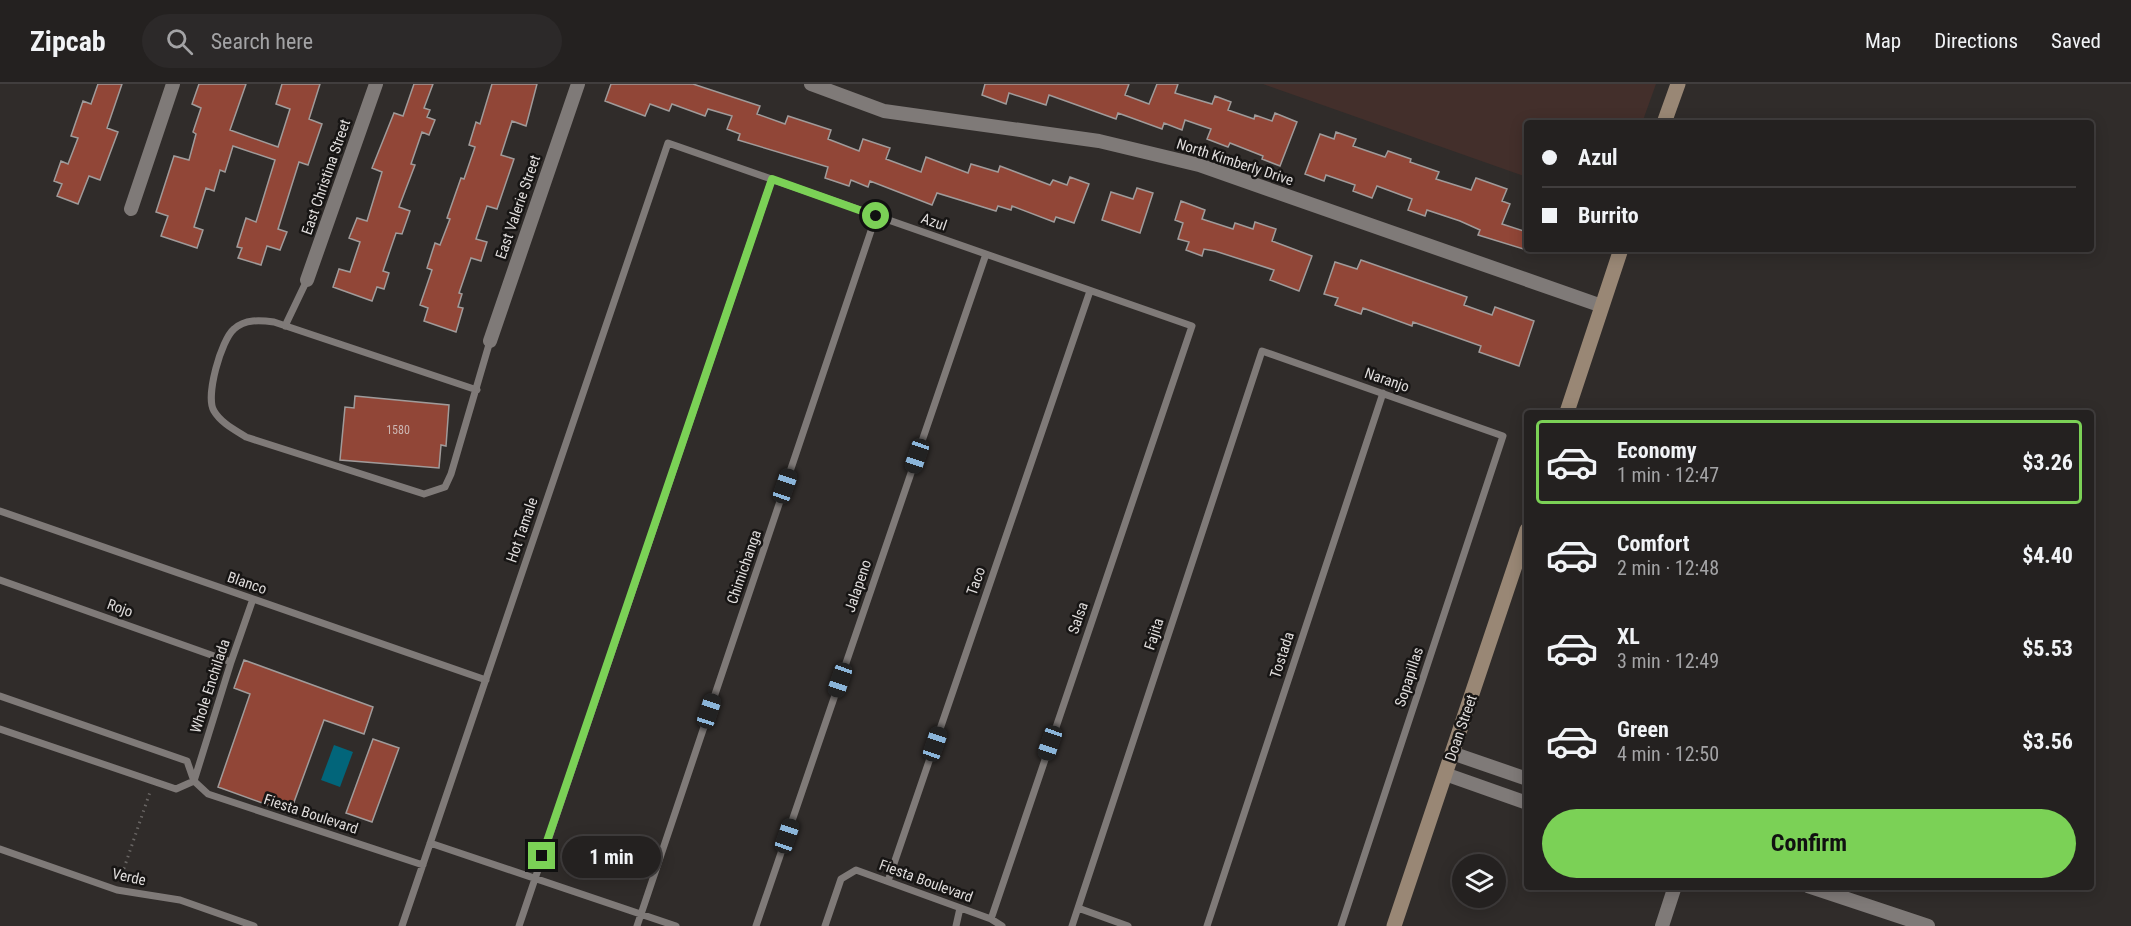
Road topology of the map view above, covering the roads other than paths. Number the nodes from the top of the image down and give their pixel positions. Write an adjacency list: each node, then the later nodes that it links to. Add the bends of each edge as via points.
1 (173, 84): 9 (street)
2 (376, 84): 13 (street, East Christina Street)
3 (578, 84): 18 (street, East Valerie Street)
4 (811, 84): 15 (street, North Kimberly Drive, via 884,111 1099,141 1199,165)
5 (1678, 84): 6 (street)
6 (1665, 120)
7 (668, 143): 8 (lane, Azul); 29 (lane, Hot Tamale)
8 (772, 179): 10 (lane, Azul); 40 (lane)
9 (131, 209)
10 (876, 216): 12 (lane, Azul); 46 (lane, Chimichanga)
11 (1620, 252): 15 (street)
12 (986, 254): 14 (lane, Azul); 53 (lane, Jalapeno)
13 (307, 280): 16 (lane)
14 (1090, 291): 17 (lane, Azul); 41 (lane, Taco)
15 (1602, 306): 22 (street)
16 (285, 326): 20 (lane); 20 (lane, via 258,320 234,329 212,381 213,411 246,437 424,494 446,487)
17 (1192, 326): 47 (lane, Salsa)
18 (490, 341): 20 (lane)
19 (1262, 351): 21 (lane, Naranjo); 45 (lane, Fajita)
20 (477, 390)
21 (1383, 393): 23 (lane, Naranjo); 59 (lane, Tostada)
22 (1568, 410)
23 (1503, 435): 60 (lane, Sopapillas)
24 (0, 510): 27 (lane, Blanco)
25 (1524, 539): 32 (street, Doan Street)
26 (0, 580): 28 (lane, Rojo)
27 (254, 599): 28 (lane, Whole Enchilada); 29 (lane, Blanco)
28 (231, 662): 35 (lane, Whole Enchilada)
29 (486, 681): 37 (lane, Hot Tamale)
30 (0, 696): 35 (lane, Fiesta Boulevard, via 187,761)
31 (0, 729): 35 (lane, via 176,789)
32 (1452, 753): 33 (street, Doan Street); 34 (street)
33 (1445, 774): 36 (street); 61 (street, Doan Street)
34 (1524, 778)
35 (194, 781): 39 (lane, Fiesta Boulevard, via 208,794)
36 (1524, 802)
37 (430, 843): 39 (lane, Hot Tamale); 40 (lane)
38 (0, 849): 48 (lane, Verde, via 117,890 180,900)
39 (423, 865): 49 (lane, Hot Tamale)
40 (535, 878): 46 (lane); 50 (lane)
41 (888, 881): 44 (lane, Fiesta Boulevard); 54 (lane, Fiesta Boulevard, via 856,870 841,879)
42 (1674, 890): 62 (street)
43 (1820, 890): 63 (street)
44 (960, 908): 47 (lane, Fiesta Boulevard); 55 (lane)
45 (1078, 908): 57 (lane, Fajita); 58 (lane)
46 (641, 914): 51 (lane, Chimichanga); 52 (lane)
47 (991, 919): 56 (lane, Fiesta Boulevard)
48 (254, 926)
49 (402, 926)
50 (519, 926)
51 (637, 926)
52 (676, 926)
53 (756, 926)
54 (825, 926)
55 (956, 926)
56 (1002, 926)
57 (1072, 926)
58 (1128, 926)
59 (1207, 926)
60 (1341, 926)
61 (1394, 926)
62 (1662, 926)
63 (1928, 926)

